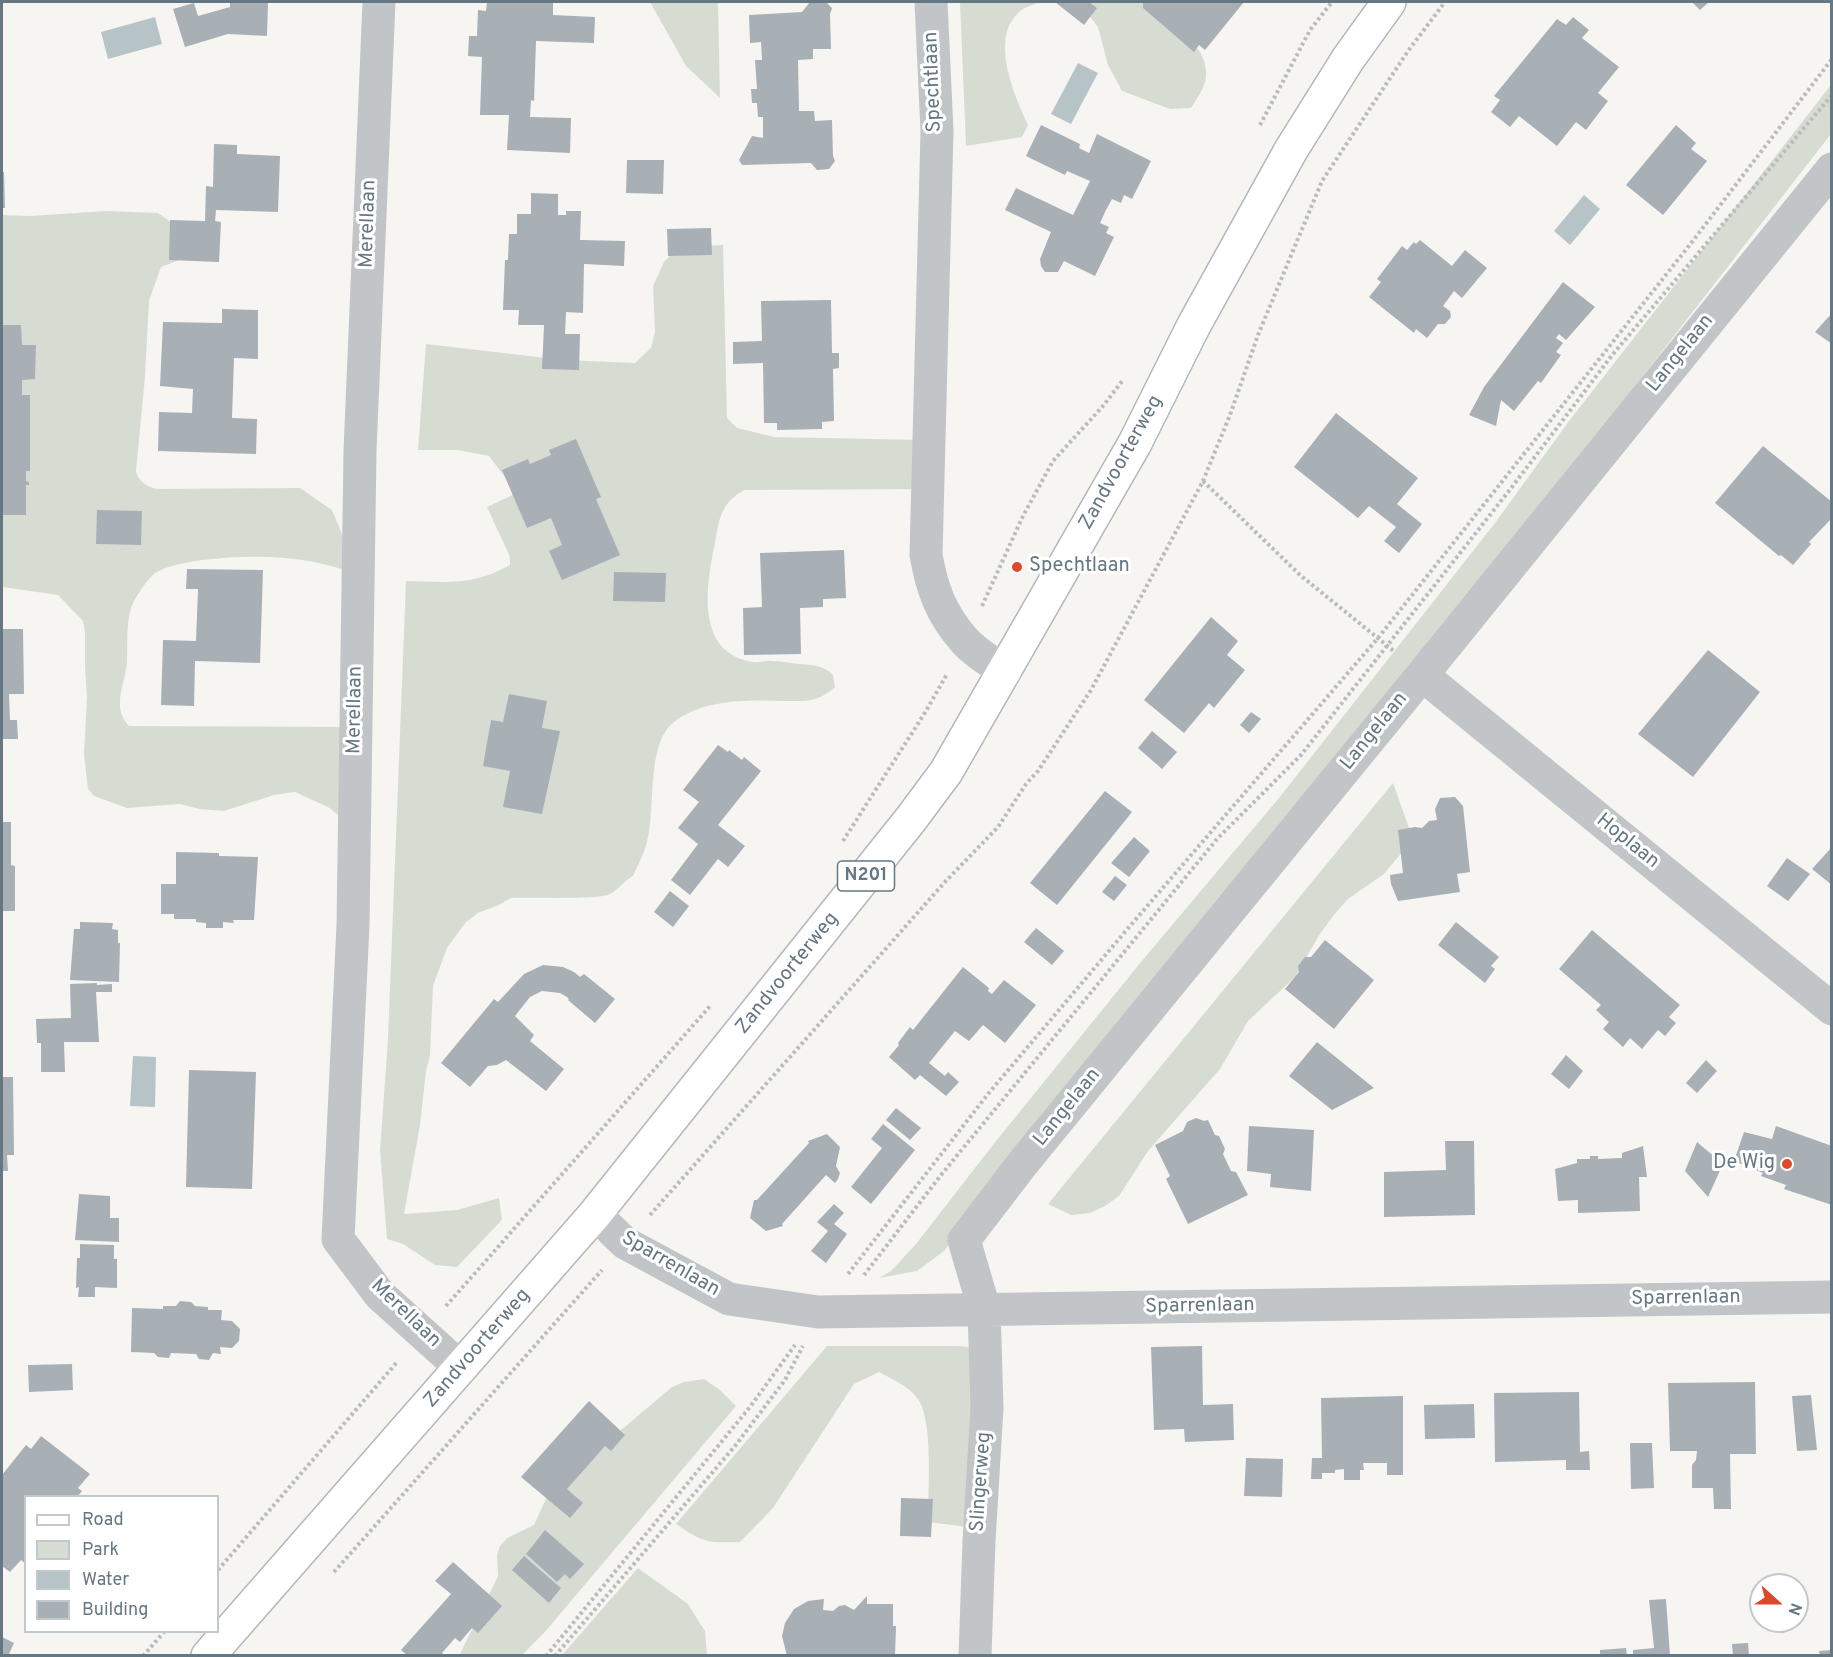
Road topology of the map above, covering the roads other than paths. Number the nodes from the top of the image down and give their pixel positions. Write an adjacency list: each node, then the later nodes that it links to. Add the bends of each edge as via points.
1 (379, 2): 11 (street, Merellaan, via 360,451 353,925 339,1239 380,1295)
2 (931, 2): 5 (street, Spechtlaan, via 937,131 926,555 939,604 965,641)
3 (1389, 2): 5 (main road, Zandvoorterweg / N201, via 1291,150 1194,325 1135,443)
4 (1832, 169): 6 (street, Langelaan)
5 (1005, 672): 8 (main road, Zandvoorterweg / N201, via 946,772 911,819)
6 (1422, 675): 7 (street, Hoplaan); 10 (street, Langelaan, via 1023,1162 964,1240)
7 (1832, 1009)
8 (595, 1214): 10 (street, Sparrenlaan, via 625,1243 729,1299 818,1312); 11 (main road, Zandvoorterweg / N201)
9 (1832, 1297): 10 (street, Sparrenlaan, via 1074,1310)
10 (984, 1308): 13 (street, Slingerweg, via 987,1408)
11 (461, 1368): 12 (main road, Zandvoorterweg / N201)
12 (208, 1656)
13 (975, 1656)

